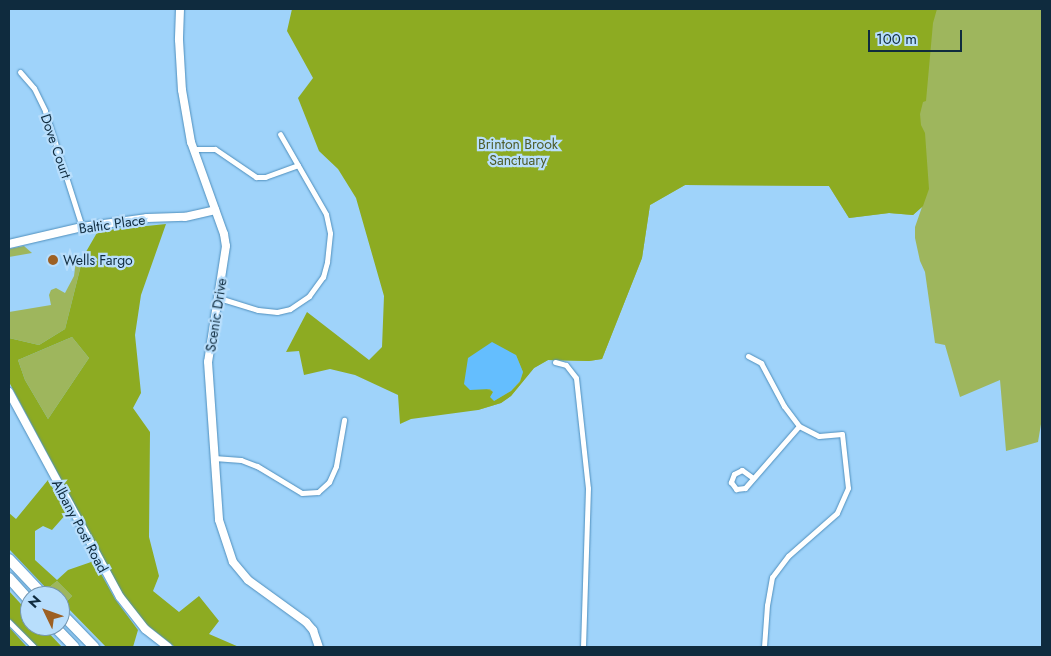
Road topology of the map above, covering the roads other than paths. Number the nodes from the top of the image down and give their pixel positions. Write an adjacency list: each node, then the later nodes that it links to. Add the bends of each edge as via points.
1 (180, 9): 4 (street, Scenic Drive, via 182,90)
2 (20, 72): 7 (street, Dove Court, via 34,88 45,111)
3 (280, 134): 5 (street)
4 (194, 149): 5 (street, via 215,149 256,177); 6 (street, Scenic Drive)
5 (298, 166): 9 (street, via 326,214 330,233 327,262 317,288 298,304 276,312)
6 (215, 210): 7 (street, Baltic Place, via 185,217 147,218); 9 (street, Scenic Drive, via 226,246)
7 (82, 227): 8 (street, Baltic Place)
8 (9, 244)
9 (218, 298): 15 (street, Scenic Drive, via 208,362)
10 (748, 356): 14 (street, via 761,363 784,406)
11 (555, 362): 29 (street, via 566,365 576,378 588,488)
12 (9, 392): 27 (street, Albany Post Road, via 120,597 145,629)
13 (344, 420): 15 (street, via 336,466 329,482 318,492 302,493 241,460)
14 (799, 426): 16 (street); 30 (street, via 819,436 842,434 848,488 843,503 825,526 777,568 772,577)
15 (214, 458): 28 (street, Scenic Drive, via 219,520 233,562 255,586 306,622 313,630)
16 (753, 478): 16 (street, via 742,470 734,474 731,482 740,490)
17 (9, 559): 19 (highway)
18 (9, 578): 20 (highway)
19 (35, 586)
20 (20, 590)
21 (9, 622): 24 (street)
22 (70, 622): 26 (highway)
23 (64, 636): 25 (highway)
24 (34, 647)
25 (74, 647)
26 (94, 647)
27 (168, 647)
28 (319, 647)
29 (583, 647)
30 (764, 647)

